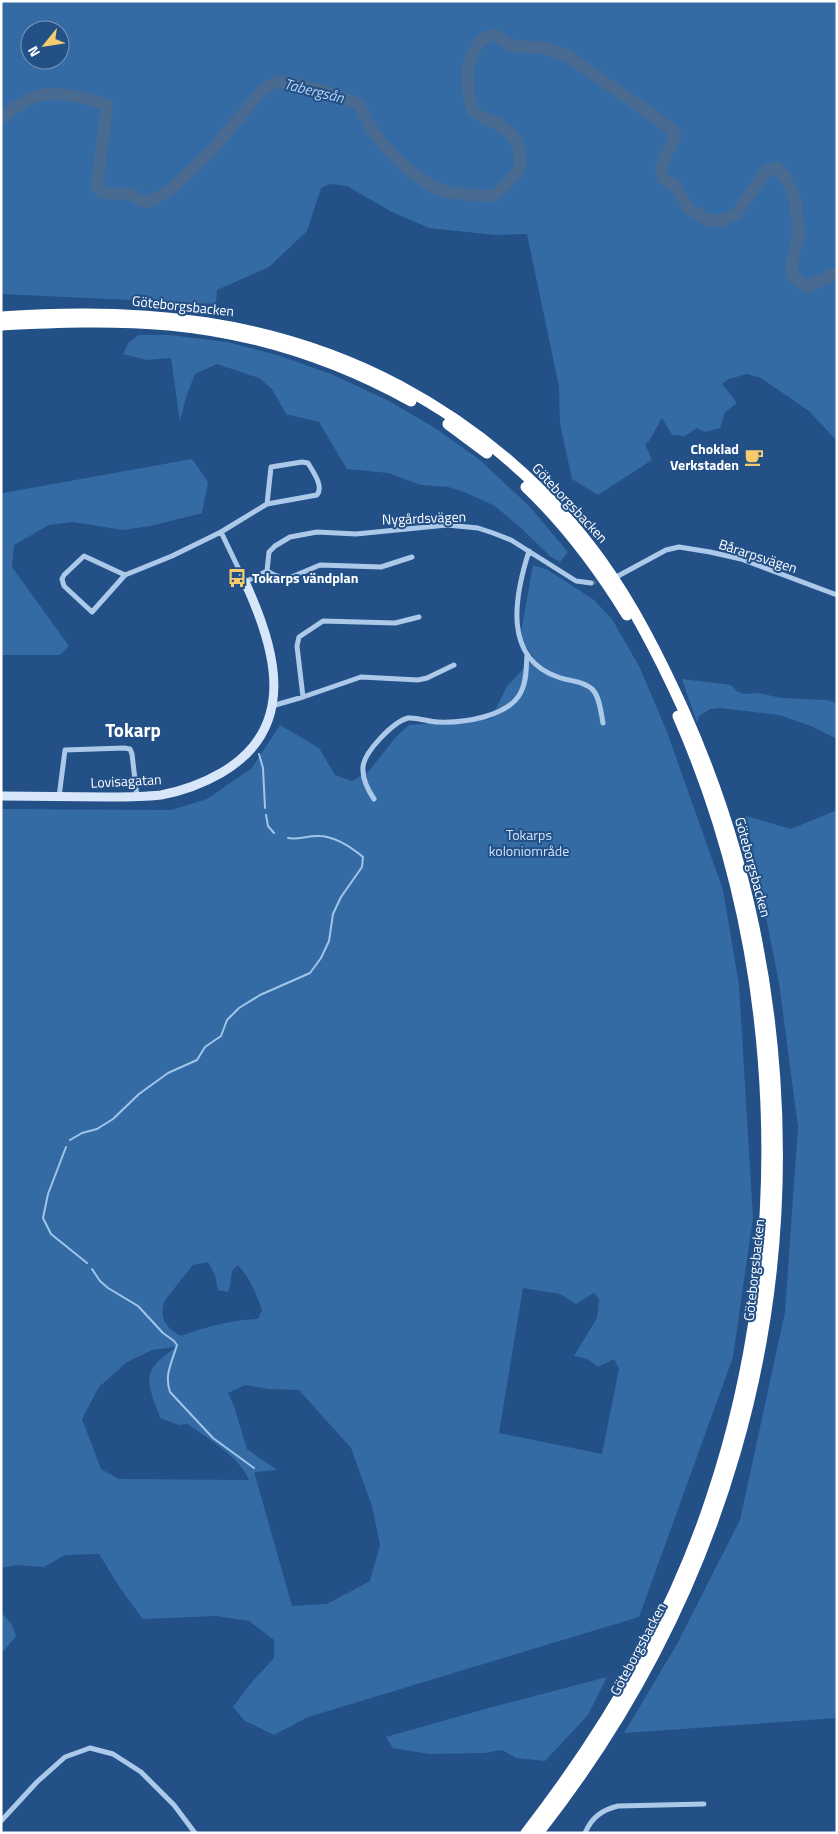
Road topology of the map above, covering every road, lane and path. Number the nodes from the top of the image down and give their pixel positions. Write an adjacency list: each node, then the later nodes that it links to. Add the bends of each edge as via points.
1 (1, 317): 27 (highway, Göteborgsbacken, via 132,315 240,328 337,357 397,384 448,415 482,439 536,486 602,560 666,671 707,764 739,863 756,938 774,1056 777,1178 773,1251 764,1320 736,1449 709,1533 676,1611 604,1740)
2 (1, 326): 26 (highway, Göteborgsbacken, via 62,322 133,323 204,329 272,344 332,364 432,413 480,447 518,480 558,520 593,563 629,618 659,674 705,784 721,832 757,998 767,1118 758,1298 730,1436 712,1497 683,1572 617,1702)
3 (268, 504): 3 (street, via 271,467 308,463 320,492); 4 (street)
4 (221, 532): 8 (street); 10 (street, Lovisagatan)
5 (529, 551): 7 (street, Nygårdsvägen, via 511,540 478,528 439,526 356,534 317,532 290,537 275,546 267,557); 11 (street, Nygårdsvägen, via 576,581); 14 (street, via 517,618 519,638)
6 (412, 557): 7 (street, via 382,567 320,565 284,578)
7 (267, 571): 10 (street)
8 (125, 575): 8 (street, via 84,556 62,580 64,586 92,612)
9 (618, 576): 12 (street, Bårarpsvägen, via 666,550 679,547 741,559)
10 (245, 582): 17 (street, Lovisagatan, via 269,643 274,684)
11 (591, 584)
12 (837, 595)
13 (420, 617): 16 (street, via 395,623 323,621 299,638 297,646)
14 (527, 655): 18 (street, via 552,674 593,689); 22 (street, via 526,678 520,695 494,713 455,721 406,719 387,732 364,760 367,788)
15 (454, 665): 16 (street, via 418,680 361,677)
16 (303, 697): 17 (street)
17 (272, 706): 20 (street, Lovisagatan, via 266,728 258,741 236,764 189,788)
18 (603, 723)
19 (1, 796): 21 (street, Lovisagatan)
20 (137, 797): 21 (street, Lovisagatan); 21 (street, via 132,754 130,749 124,748 65,750)
21 (58, 798)
22 (374, 799)
23 (704, 1804): 28 (street, via 618,1806 597,1815)
24 (1, 1821): 25 (street, via 65,1757 90,1748 113,1754 141,1772 174,1805)
25 (194, 1833)
26 (526, 1833)
27 (538, 1833)
28 (585, 1833)

